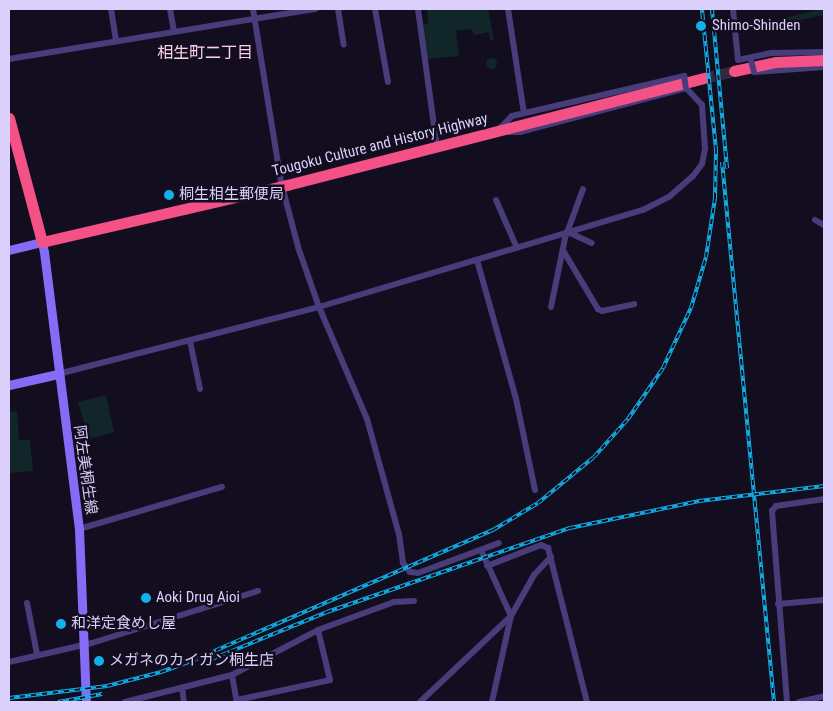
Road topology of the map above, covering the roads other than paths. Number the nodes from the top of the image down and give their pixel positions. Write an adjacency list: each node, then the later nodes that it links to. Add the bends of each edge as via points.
1 (111, 9): 12 (street)
2 (170, 9): 11 (street)
3 (253, 9): 10 (street)
4 (316, 9): 10 (street)
5 (338, 9): 13 (street)
6 (375, 9): 21 (street)
7 (418, 9): 27 (street)
8 (508, 9): 23 (street)
9 (733, 9): 16 (street, via 738,60)
10 (254, 19): 11 (street); 28 (street)
11 (174, 32): 12 (street)
12 (116, 42): 15 (street)
13 (344, 45)
14 (824, 52): 16 (street, via 772,53)
15 (9, 59)
16 (751, 59): 18 (street, bridge, via 754,72)
17 (824, 60): 19 (highway, via 776,62)
18 (824, 68)
19 (734, 72)
20 (704, 78): 25 (highway, Tougoku Culture and History Highway)
21 (388, 82)
22 (686, 88): 23 (street, bridge, via 684,76); 25 (street, via 512,133); 33 (street, via 696,95 703,108 706,148 698,171 661,202)
23 (524, 113): 25 (street, via 506,118)
24 (9, 118): 26 (highway)
25 (500, 130): 27 (highway, Tougoku Culture and History Highway)
26 (12, 140): 34 (highway)
27 (437, 147): 28 (highway, Tougoku Culture and History Highway)
28 (282, 186): 34 (highway, Tougoku Culture and History Highway); 41 (street, via 298,247)
29 (583, 189): 33 (street)
30 (496, 200): 36 (street)
31 (815, 220): 32 (street)
32 (824, 225)
33 (568, 232): 35 (street); 36 (street); 38 (street)
34 (42, 242): 37 (main road); 44 (main road, 阿左美桐生線)
35 (592, 243)
36 (517, 248): 39 (street)
37 (9, 250)
38 (564, 252): 40 (street, via 598,309 602,311); 42 (street)
39 (477, 260): 41 (street); 48 (street, via 516,399)
40 (634, 304)
41 (319, 307): 43 (street); 52 (street, via 367,419 399,534 402,560 408,571 418,573)
42 (551, 307)
43 (190, 341): 44 (street); 46 (street)
44 (58, 374): 45 (main road); 50 (main road, 阿左美桐生線)
45 (9, 385)
46 (200, 390)
47 (222, 487): 50 (street)
48 (535, 490)
49 (824, 499): 59 (street, via 776,506 772,510)
50 (79, 529): 62 (main road, 阿左美桐生線)
51 (498, 543): 52 (street)
52 (481, 550): 54 (street)
53 (550, 557): 54 (street, via 545,544); 60 (street, via 534,574); 76 (street)
54 (487, 566): 60 (street)
55 (258, 591): 62 (street)
56 (824, 600): 59 (street)
57 (414, 601): 61 (street, via 394,602)
58 (27, 603): 63 (street)
59 (778, 604): 77 (street)
60 (511, 616): 74 (street); 75 (street)
61 (318, 630): 65 (street); 69 (street, via 332,677 330,680)
62 (83, 646): 63 (street); 70 (main road, 阿左美桐生線)
63 (37, 654): 64 (street)
64 (10, 662)
65 (232, 675): 66 (street); 69 (street)
66 (182, 688): 67 (street); 73 (street)
67 (160, 695): 71 (street); 72 (street)
68 (824, 696): 78 (street)
69 (237, 701)
70 (86, 702)
71 (125, 702)
72 (162, 702)
73 (184, 702)
74 (423, 702)
75 (492, 702)
76 (587, 702)
77 (787, 702)
78 (799, 702)

